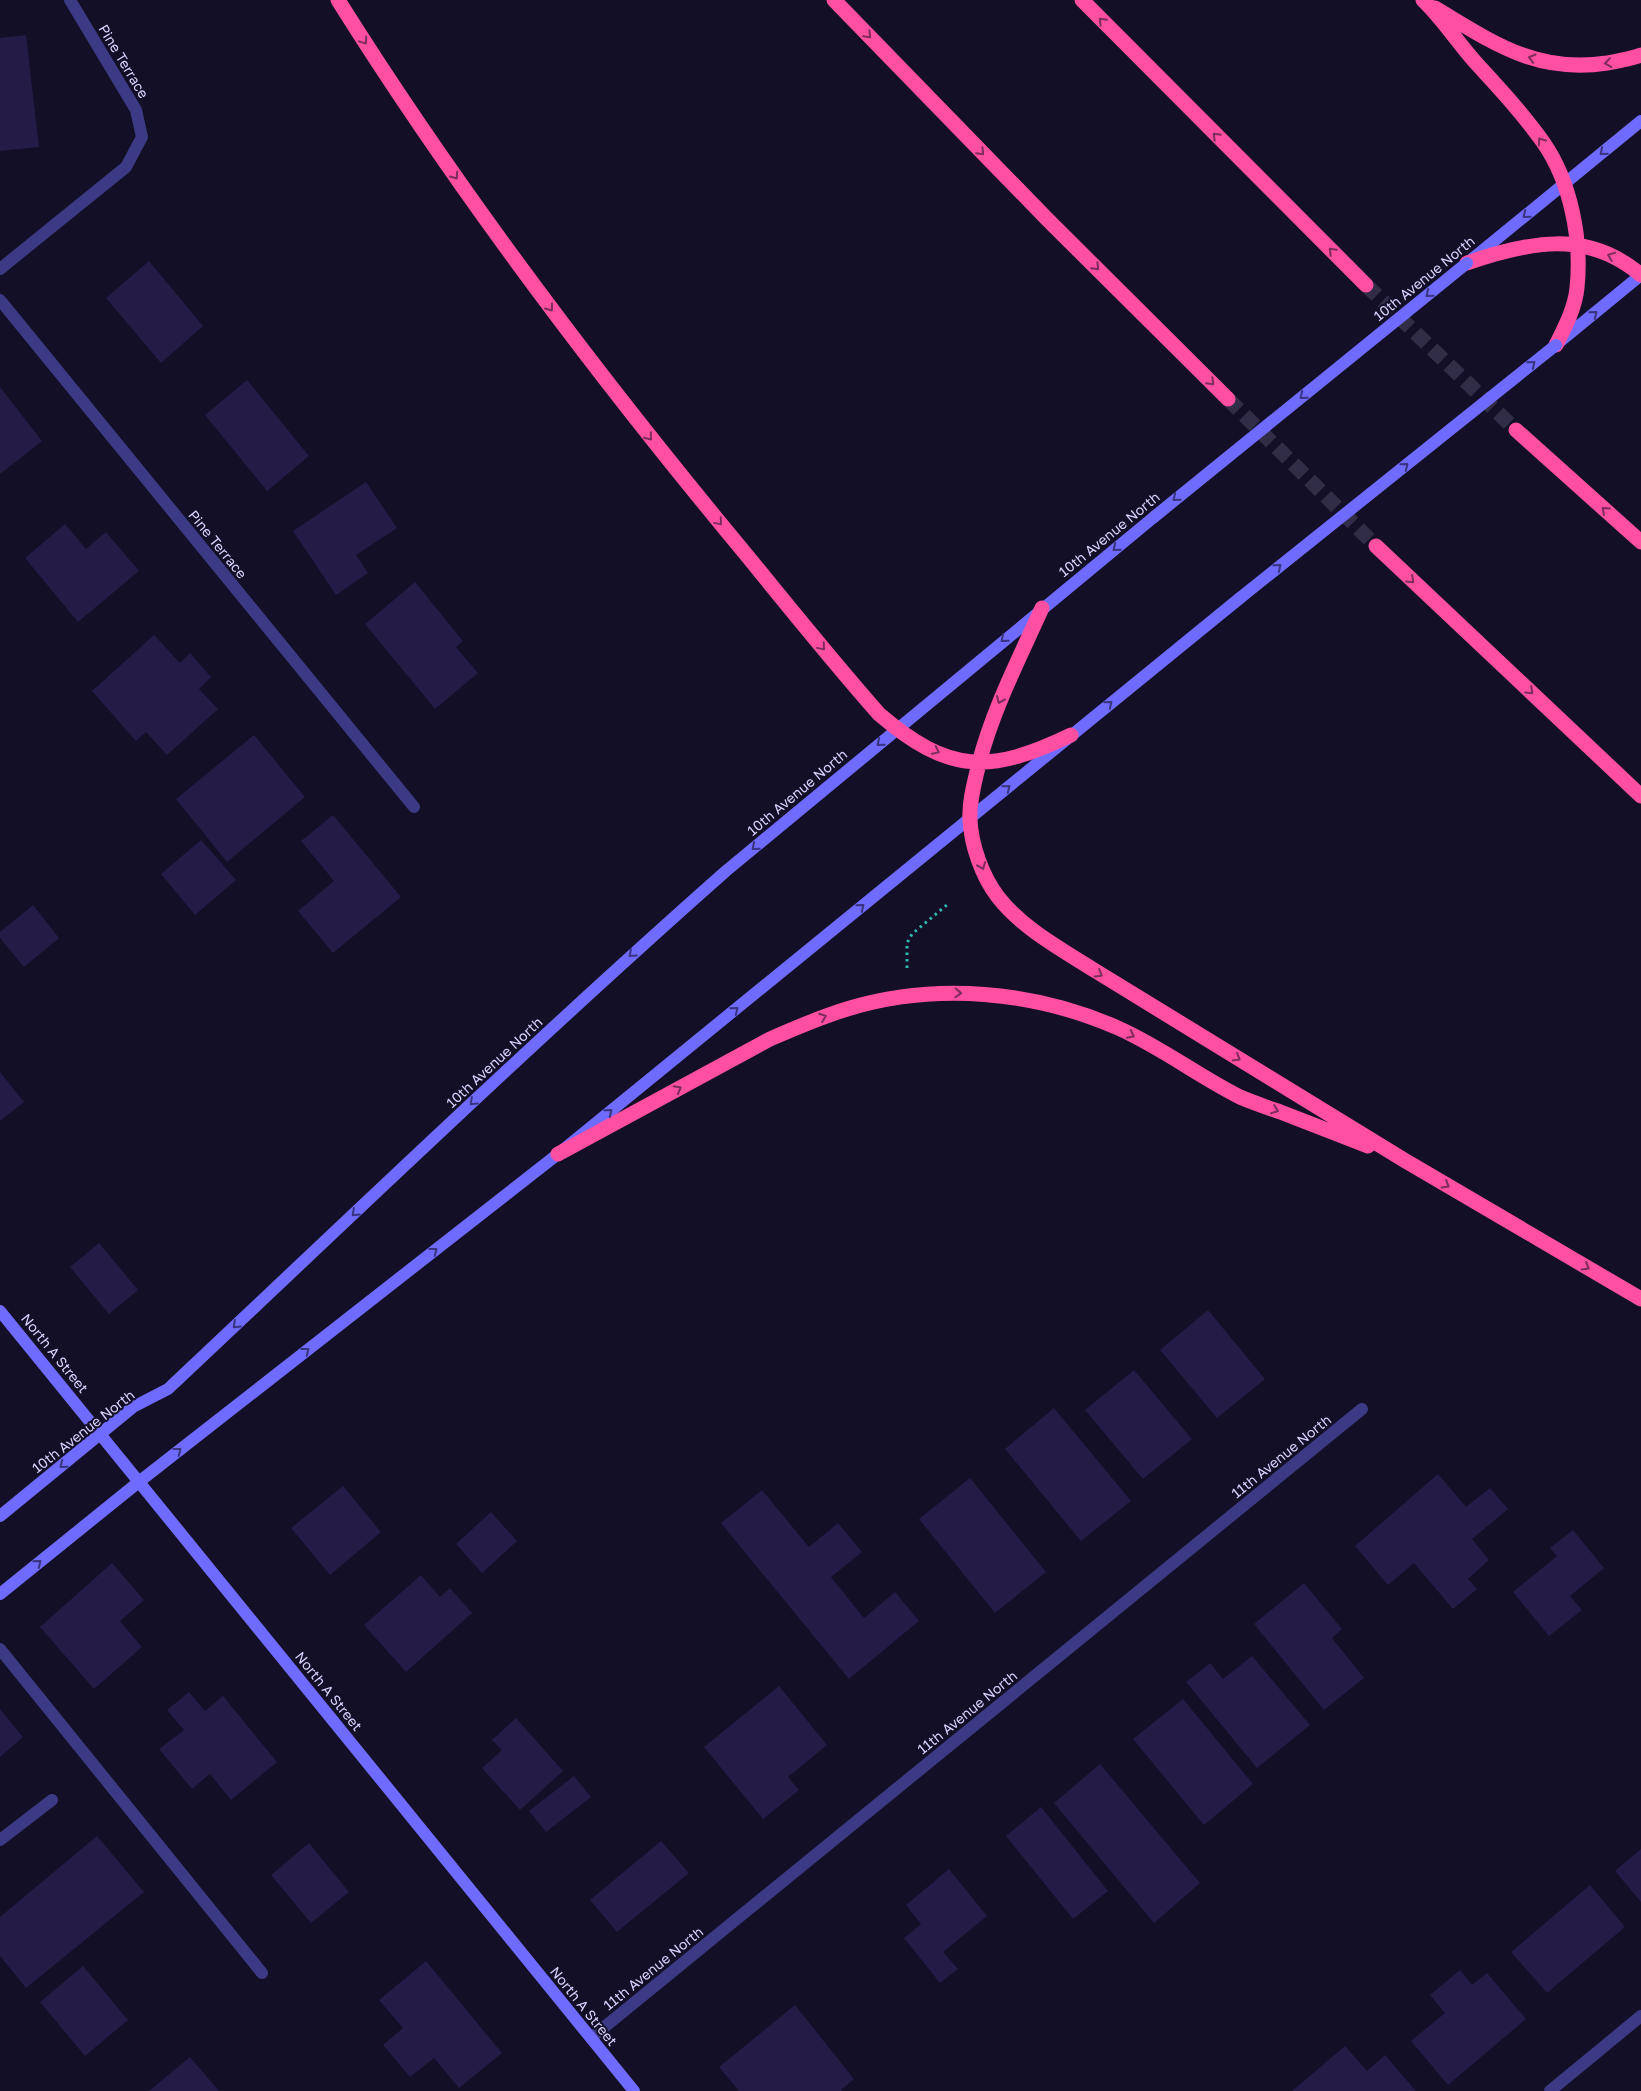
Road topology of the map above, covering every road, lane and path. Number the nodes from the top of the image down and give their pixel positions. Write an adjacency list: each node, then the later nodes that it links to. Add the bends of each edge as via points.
1 (70, 0): 11 (street, Pine Terrace, via 136,110 142,137 126,167)
2 (338, 0): 21 (highway, one-way to 21, via 439,153 577,345 770,584 879,714)
3 (834, 0): 16 (highway, one-way to 16)
4 (1082, 0): 13 (highway, one-way to 4)
5 (1424, 1): 6 (highway, one-way to 5, via 1580,66 1528,58); 8 (highway, one-way to 5, via 1544,143)
6 (1638, 56)
7 (1641, 121): 8 (main road, 10th Avenue North, one-way to 8)
8 (1564, 184): 9 (highway); 10 (main road, 10th Avenue North, one-way to 10)
9 (1577, 246): 10 (highway, via 1545,243); 12 (highway, one-way to 9, via 1615,256); 15 (highway, via 1577,289)
10 (1467, 263): 20 (main road, 10th Avenue North, one-way to 20, bridge)
11 (0, 269)
12 (1641, 275): 15 (main road, one-way to 12)
13 (1366, 285)
14 (0, 300): 25 (street, Pine Terrace)
15 (1556, 345): 22 (main road, one-way to 15, bridge)
16 (1228, 399)
17 (1516, 430): 18 (highway, one-way to 17)
18 (1641, 542)
19 (1376, 546): 24 (highway, one-way to 24)
20 (1042, 608): 21 (main road, 10th Avenue North, one-way to 21); 23 (highway, one-way to 23, via 990,724)
21 (897, 729): 23 (highway, one-way to 23, via 949,758); 34 (main road, 10th Avenue North, one-way to 34, via 726,871 586,996 168,1389 134,1407)
22 (1071, 735): 23 (highway, via 1027,755); 26 (main road, one-way to 22)
23 (979, 763): 26 (highway)
24 (1641, 796)
25 (414, 807)
26 (970, 819): 29 (main road, one-way to 26); 30 (highway, one-way to 30, via 978,857 988,880 998,897 1031,927 1102,976)
27 (948, 904): 28 (path, via 912,934 907,943)
28 (907, 968)
29 (558, 1154): 30 (highway, one-way to 30, via 798,1027 848,1008 909,996 954,993 1017,998 1092,1018 1139,1039 1241,1097); 35 (main road, one-way to 29)
30 (1404, 1160): 31 (highway, one-way to 31)
31 (1641, 1299)
32 (0, 1310): 34 (main road, North A Street)
33 (1362, 1409): 43 (street, 11th Avenue North)
34 (101, 1434): 35 (main road, North A Street); 36 (main road, 10th Avenue North, one-way to 36)
35 (140, 1481): 37 (main road, one-way to 35); 43 (main road, North A Street)
36 (0, 1516)
37 (0, 1594)
38 (0, 1649): 41 (street)
39 (52, 1800): 40 (street)
40 (0, 1840)
41 (262, 1973)
42 (1641, 2016): 45 (street)
43 (591, 2038): 44 (main road, North A Street)
44 (634, 2091)
45 (1550, 2091)

